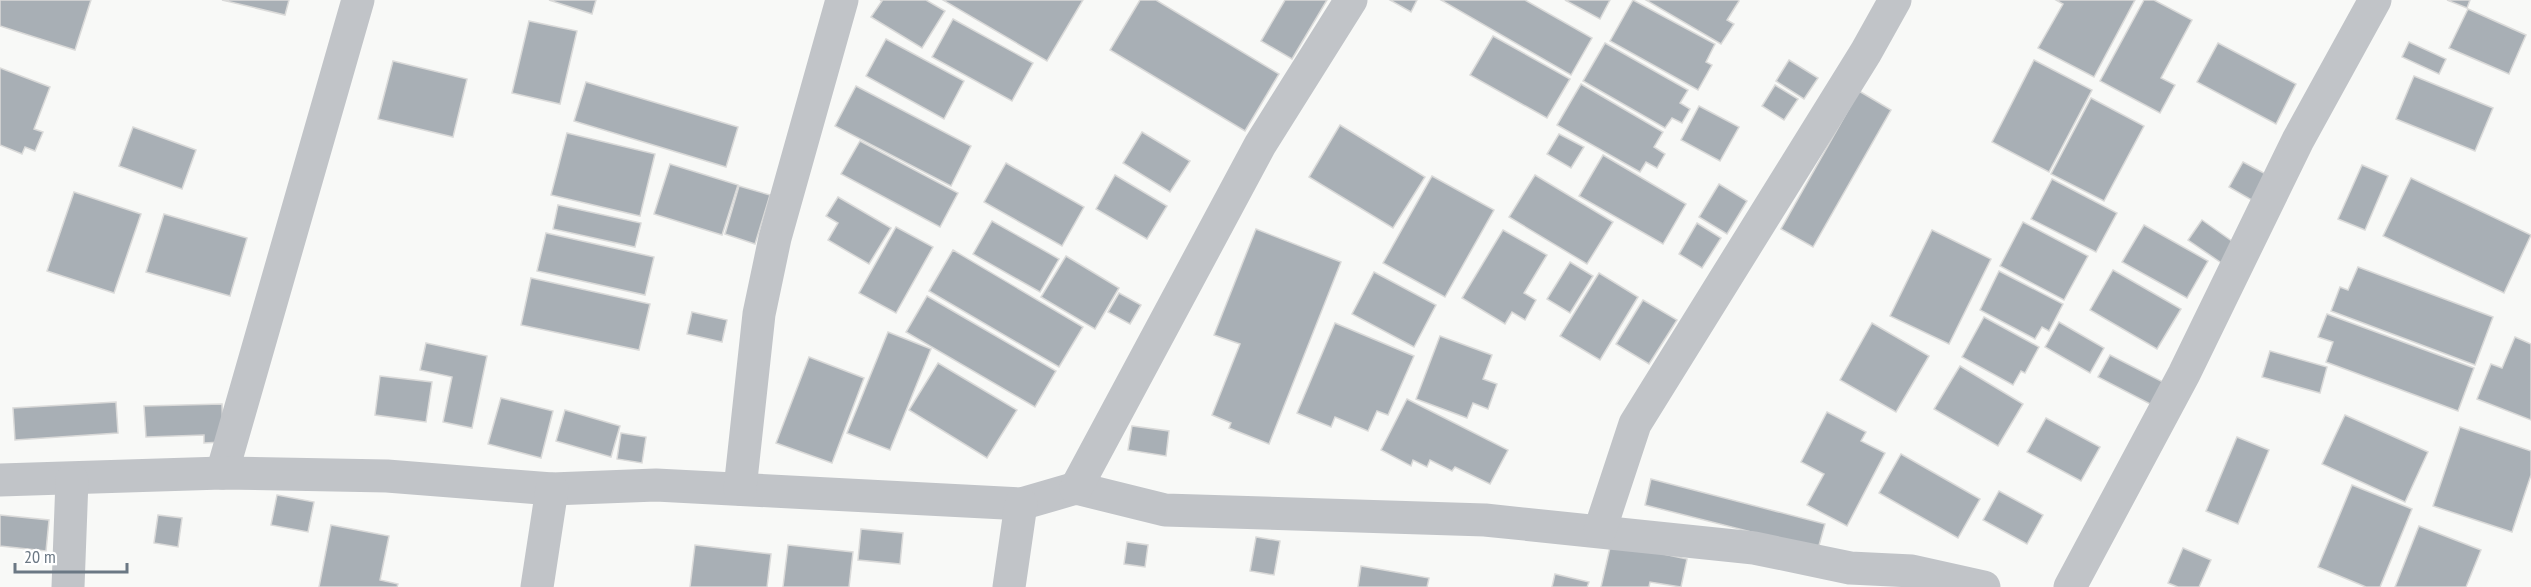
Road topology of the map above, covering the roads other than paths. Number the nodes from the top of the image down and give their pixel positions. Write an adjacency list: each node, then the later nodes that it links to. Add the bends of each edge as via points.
1 (358, 0): 6 (street)
2 (842, 0): 11 (street, via 775,238 759,314)
3 (1352, 0): 9 (street, via 1260,145)
4 (1895, 0): 13 (street, via 1635,424)
5 (2375, 0): 18 (street, via 2298,140 2184,374)
6 (222, 473): 8 (street); 10 (street, via 387,476)
7 (0, 480): 8 (street)
8 (72, 480): 14 (street)
9 (1076, 488): 12 (street); 13 (street, via 1165,510 1485,520)
10 (552, 489): 11 (street, via 656,485); 15 (street)
11 (740, 489): 12 (street)
12 (1022, 504): 16 (street)
13 (1600, 530): 17 (street, via 1754,548 1850,568 1912,571)
14 (68, 587)
15 (537, 587)
16 (1009, 587)
17 (1984, 587)
18 (2070, 587)

